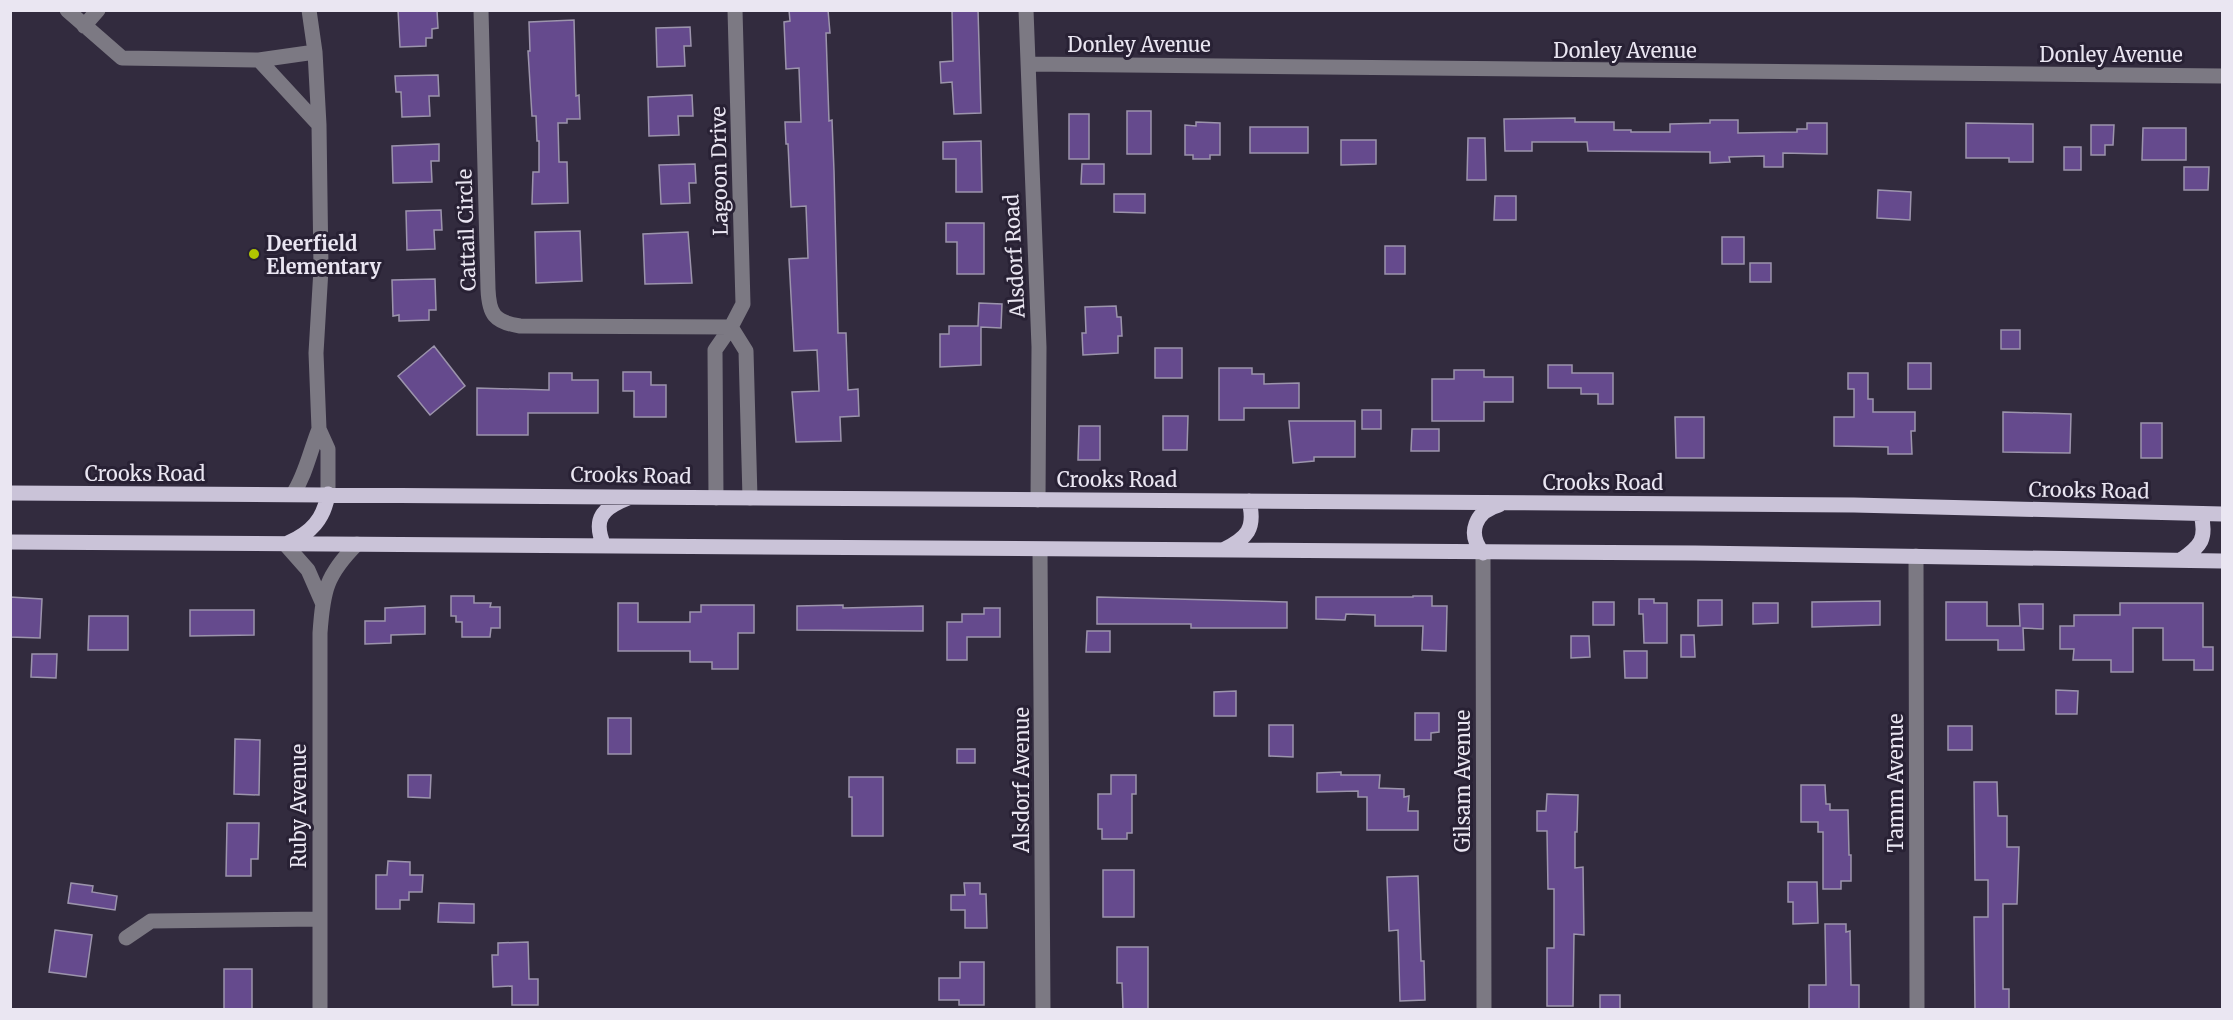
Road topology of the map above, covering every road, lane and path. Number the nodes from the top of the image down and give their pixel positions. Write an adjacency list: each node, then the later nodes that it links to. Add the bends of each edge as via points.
1 (67, 10): 7 (street)
2 (98, 10): 7 (street)
3 (309, 10): 8 (street)
4 (481, 10): 13 (street, Cattail Circle, via 488,289 489,307 495,316 520,326)
5 (735, 10): 13 (street, Lagoon Drive, via 743,304)
6 (1026, 10): 10 (street, Alsdorf Road)
7 (84, 26): 9 (street, via 122,58)
8 (315, 52): 9 (street); 12 (street)
9 (259, 60): 12 (street)
10 (1028, 64): 11 (street, Donley Avenue); 21 (street, Alsdorf Road, via 1039,347)
11 (2223, 76)
12 (319, 125): 14 (street)
13 (731, 327): 19 (street, Lagoon Drive, via 715,350); 20 (street, via 746,351)
14 (319, 429): 16 (street, via 308,464); 17 (street, via 328,449)
15 (10, 493): 16 (main road, Crooks Road)
16 (292, 494): 17 (main road, Crooks Road)
17 (328, 494): 18 (main road, Crooks Road); 27 (main road, via 326,509 313,528)
18 (634, 496): 19 (main road, Crooks Road); 29 (main road, via 611,504 602,514 598,524)
19 (716, 498): 20 (main road, Crooks Road)
20 (750, 498): 21 (main road, Crooks Road)
21 (1038, 500): 22 (main road, Crooks Road)
22 (1249, 501): 23 (main road, Crooks Road); 31 (main road, via 1249,531 1241,541)
23 (1505, 503): 24 (main road, Crooks Road, via 1854,505); 32 (main road, via 1491,507 1477,519 1474,537)
24 (2201, 514): 25 (main road, Crooks Road); 34 (main road, via 2204,535 2200,544)
25 (2223, 514)
26 (10, 542): 27 (main road)
27 (285, 544): 28 (main road); 36 (street, Ruby Avenue, via 308,570)
28 (357, 544): 29 (main road); 36 (street, Ruby Avenue, via 334,569)
29 (604, 546): 30 (main road)
30 (1040, 550): 31 (main road); 40 (street, Alsdorf Avenue)
31 (1221, 551): 32 (main road)
32 (1483, 553): 33 (main road); 41 (street, Gilsam Avenue)
33 (1916, 556): 34 (main road); 42 (street, Tamm Avenue)
34 (2181, 560): 35 (main road)
35 (2223, 561)
36 (322, 602): 37 (street, Ruby Avenue)
37 (319, 919): 38 (street, via 151,921); 39 (street, Ruby Avenue)
38 (126, 938)
39 (320, 1010)
40 (1043, 1010)
41 (1484, 1010)
42 (1917, 1010)

